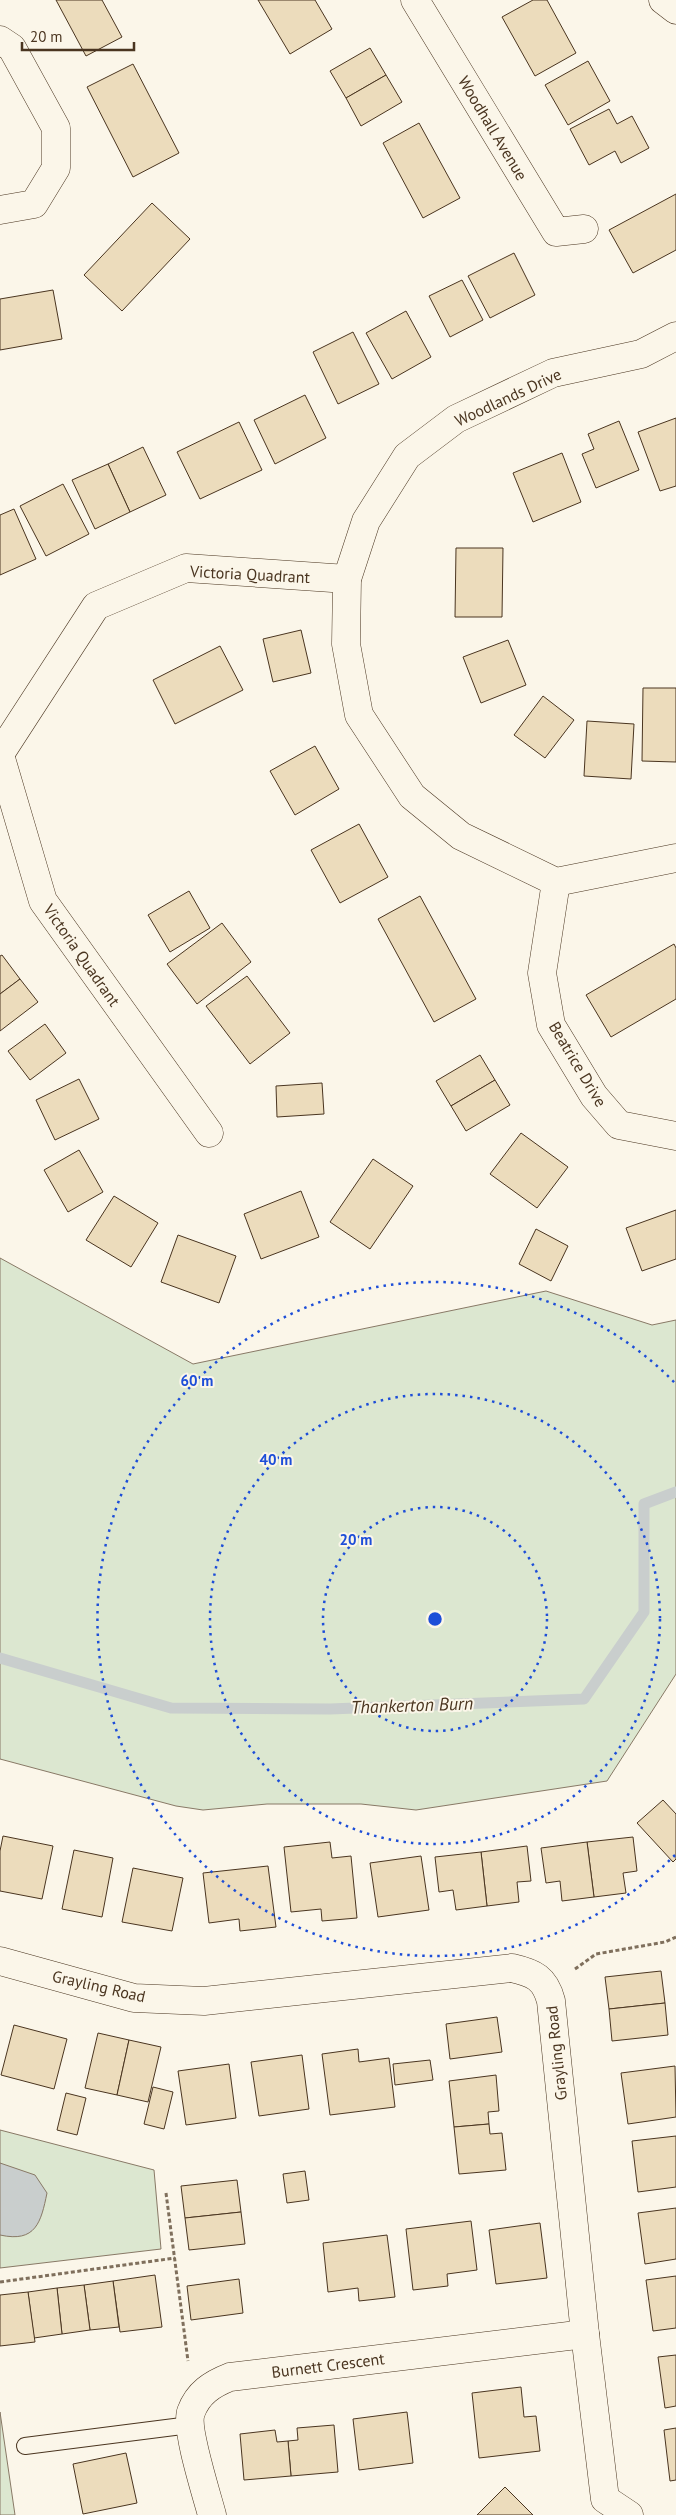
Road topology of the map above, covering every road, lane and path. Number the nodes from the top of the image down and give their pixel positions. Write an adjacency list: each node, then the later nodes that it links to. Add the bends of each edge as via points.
1 (415, 0): 6 (street, Woodhall Avenue, via 556,232)
2 (663, 0): 3 (street)
3 (676, 10)
4 (0, 40): 5 (street, via 12,48 56,128 56,168 34,204)
5 (0, 210)
6 (584, 229)
7 (676, 336): 8 (street, Woodlands Drive, via 641,354 553,373 456,419 407,456 366,521)
8 (347, 579): 9 (street, Victoria Quadrant, via 186,568 96,606); 11 (street, Woodlands Drive, via 346,644 359,715 412,796 461,836)
9 (0, 754): 12 (street, Victoria Quadrant, via 43,900)
10 (676, 858): 11 (street)
11 (556, 882): 13 (street, Beatrice Drive, via 542,973 551,1025 594,1096 619,1125)
12 (209, 1133)
13 (676, 1136)
14 (676, 1937): 16 (path, via 665,1942 596,1954)
15 (0, 1962): 16 (street, Grayling Road, via 134,1998 152,1999 204,2001 512,1968 533,1973)
16 (548, 1988): 20 (street, Grayling Road)
17 (166, 2193): 18 (path)
18 (175, 2258): 19 (path); 21 (path, via 189,2367)
19 (0, 2282)
20 (585, 2334): 21 (street, Burnett Crescent, via 230,2377); 24 (street, Grayling Road)
21 (208, 2388): 22 (street, Burnett Crescent, via 200,2394 190,2414)
22 (190, 2425): 23 (lane); 25 (street, Burnett Crescent)
23 (25, 2446)
24 (597, 2507): 26 (street, Grayling Road)
25 (212, 2515)
26 (629, 2515)

